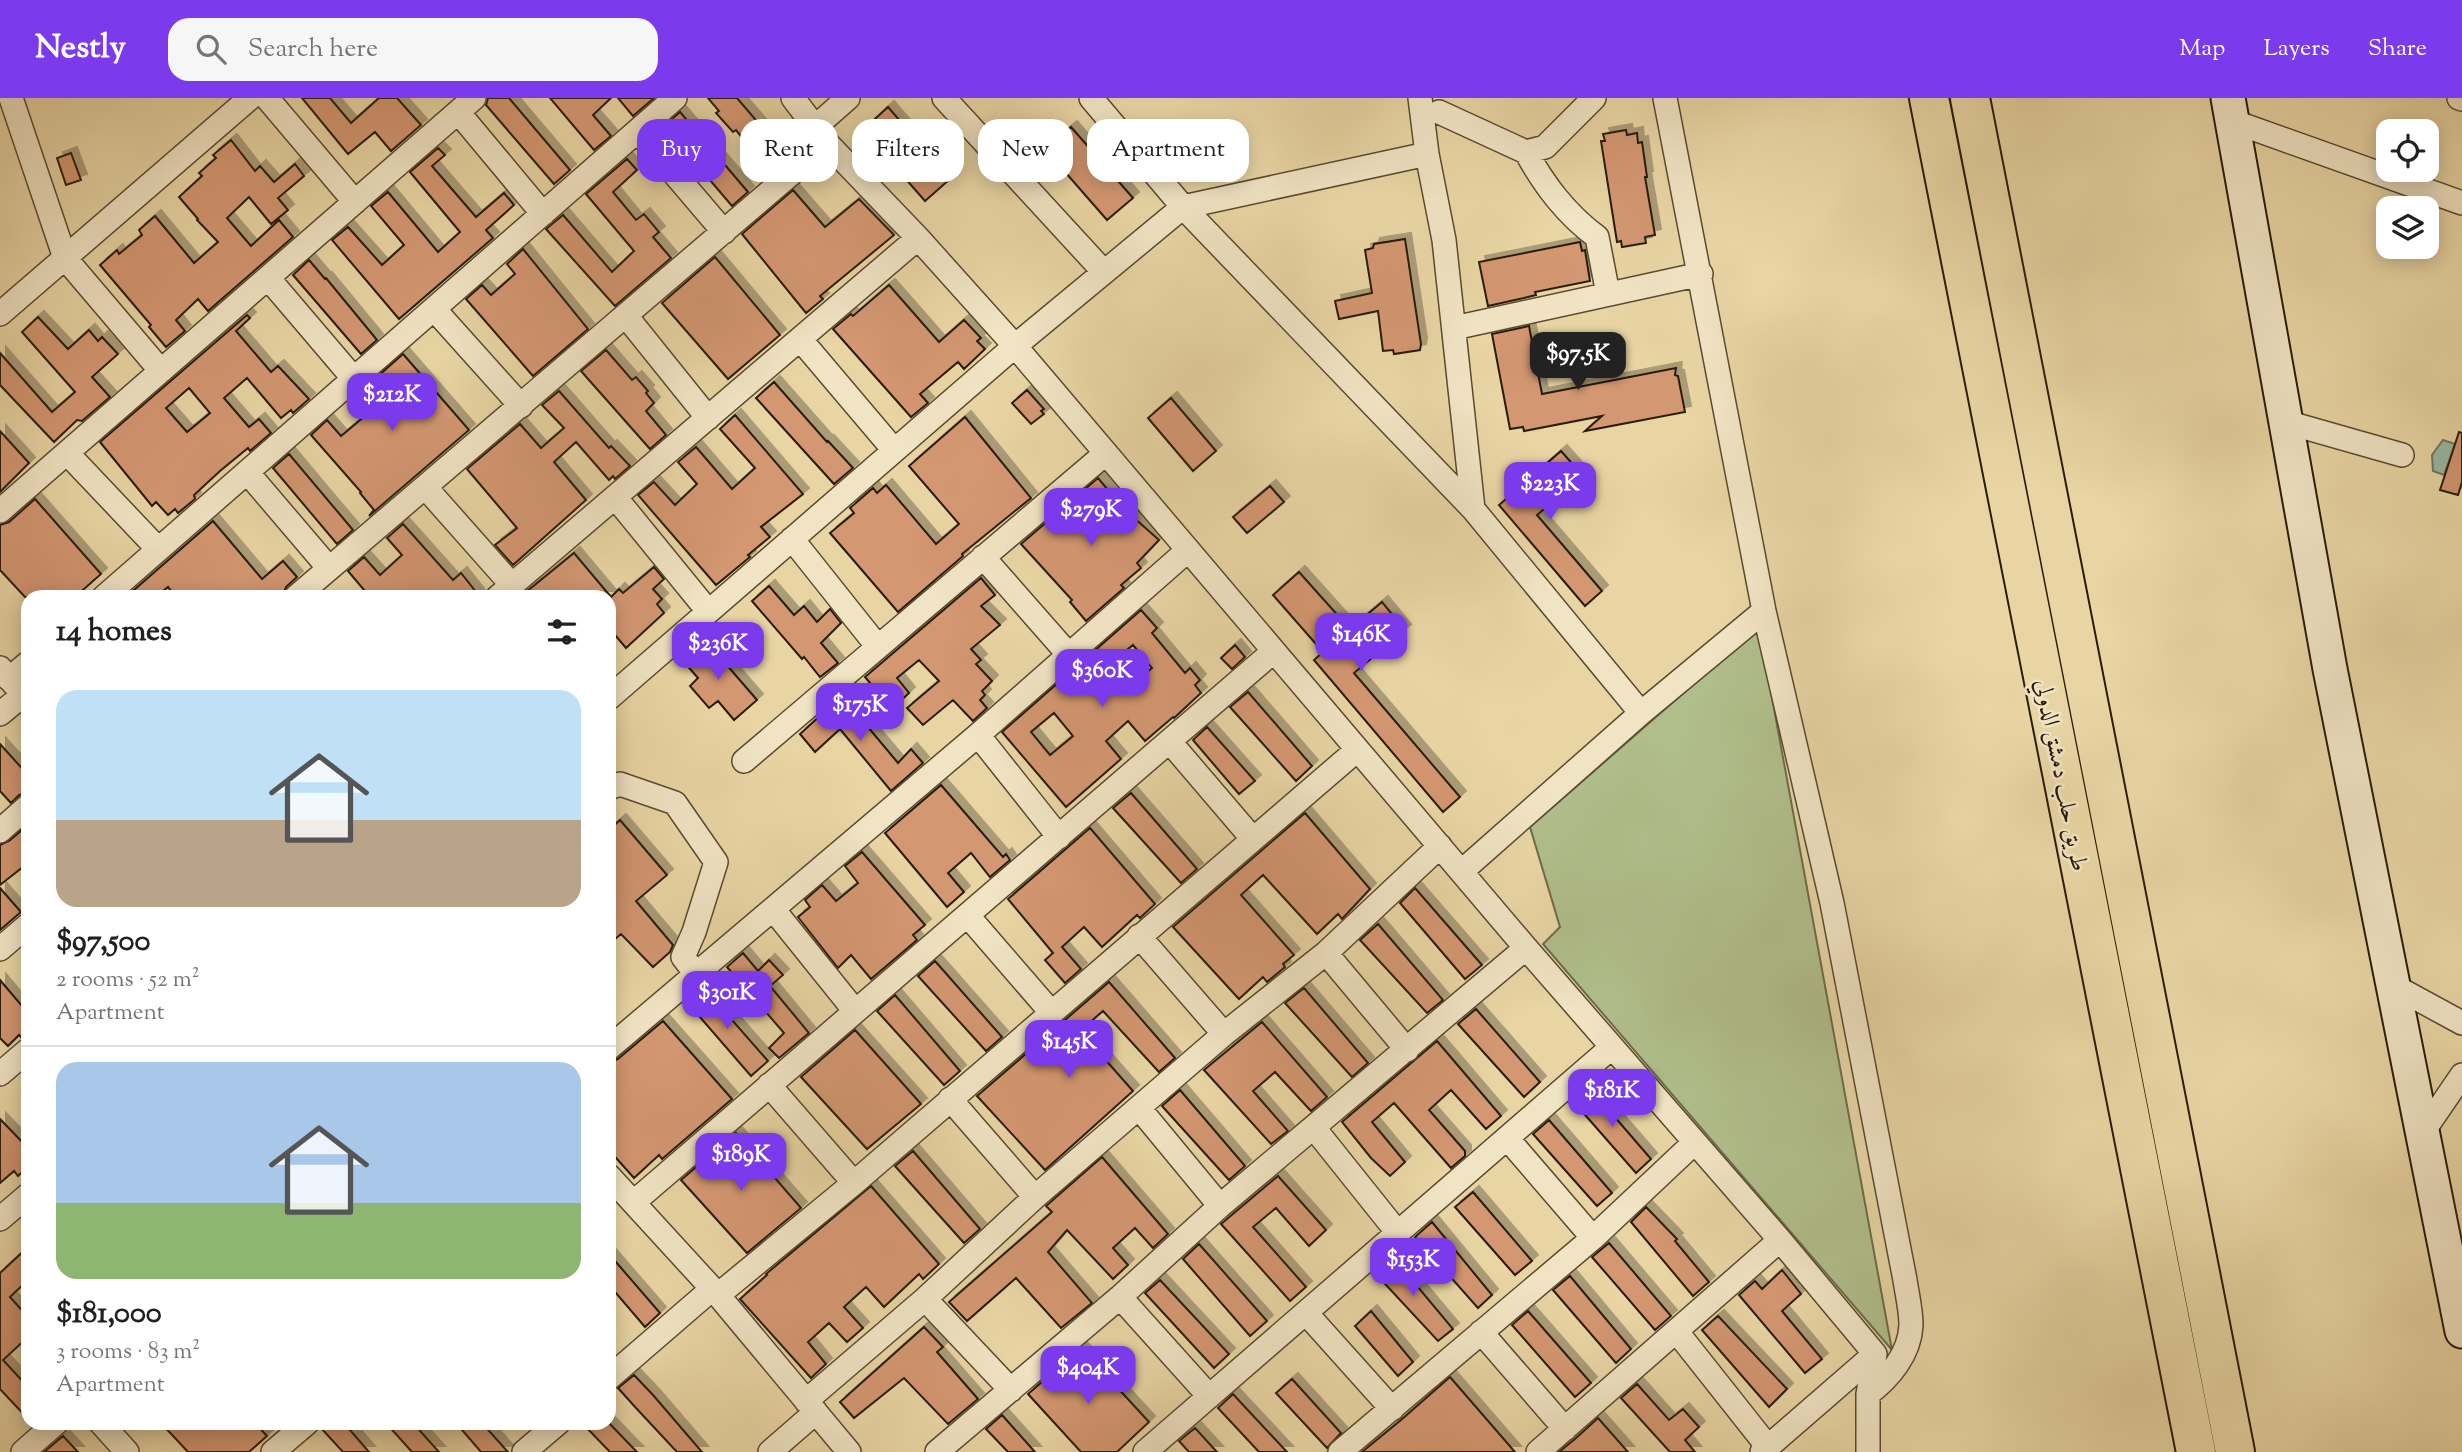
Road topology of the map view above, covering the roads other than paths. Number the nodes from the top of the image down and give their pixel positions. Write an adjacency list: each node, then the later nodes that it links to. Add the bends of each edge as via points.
1 (11, 98): 31 (street)
2 (250, 98): 31 (street)
3 (267, 98): 25 (street)
4 (675, 98): 16 (street)
5 (793, 98): 17 (street)
6 (848, 98): 18 (street)
7 (944, 98): 32 (street)
8 (1091, 98): 27 (street)
9 (1594, 98): 20 (street, via 1545,146)
10 (1665, 98): 33 (street)
11 (1929, 98): 152 (highway, طريق حلب دمشق الدولي)
12 (1970, 98): 153 (highway, طريق حلب دمشق الدولي)
13 (1433, 103): 20 (street); 21 (street)
14 (466, 105): 25 (street); 28 (street)
15 (2230, 109): 26 (street); 46 (street)
16 (651, 119)
17 (808, 119)
18 (833, 119)
19 (637, 132): 28 (street)
20 (1526, 152): 35 (street, via 1573,219 1597,237)
21 (1427, 154): 27 (street); 39 (street, via 1444,240)
22 (838, 155): 30 (street)
23 (681, 182): 29 (street)
24 (774, 182): 29 (street)
25 (355, 202): 34 (street)
26 (2462, 203)
27 (1183, 207): 32 (street); 54 (street)
28 (543, 214): 36 (street)
29 (724, 232): 38 (street)
30 (918, 237): 40 (street); 41 (street)
31 (65, 258): 37 (street); 42 (street)
32 (1104, 272): 41 (street)
33 (1701, 274): 35 (street); 66 (street)
34 (268, 278): 42 (street); 43 (street)
35 (1608, 294): 39 (street)
36 (434, 309): 43 (street); 44 (street)
37 (0, 314)
38 (626, 316): 44 (street); 45 (street)
39 (1454, 328): 54 (street)
40 (800, 339): 45 (street); 47 (street)
41 (1015, 346): 47 (street); 49 (street)
42 (161, 371): 48 (street)
43 (354, 379): 51 (street)
44 (521, 406): 52 (street)
45 (708, 418): 53 (street)
46 (2286, 422): 50 (street); 93 (street)
47 (894, 450): 56 (street)
48 (67, 453): 55 (street); 57 (street)
49 (1105, 454): 58 (street); 59 (street)
50 (2402, 455)
51 (247, 472): 57 (street); 60 (street)
52 (426, 488): 60 (street); 63 (street)
53 (615, 497): 64 (street); 65 (street)
54 (1473, 509): 72 (street)
55 (0, 512)
56 (792, 539): 65 (street); 67 (street)
57 (158, 549): 61 (street)
58 (1187, 551): 68 (street); 69 (street)
59 (984, 557): 67 (street); 69 (street)
60 (328, 567): 62 (street)
61 (112, 590)
62 (303, 590)
63 (504, 590)
64 (506, 590)
65 (708, 611): 71 (street)
66 (1764, 611): 72 (street); 131 (street, via 1832,903 1905,1280 1911,1326 1905,1350 1893,1371)
67 (878, 647): 77 (street)
68 (1274, 651): 75 (street); 76 (street)
69 (1069, 655): 74 (street)
70 (15, 685): 73 (street)
71 (616, 692)
72 (1641, 713): 84 (street)
73 (0, 715)
74 (978, 735): 81 (street); 85 (street)
75 (1170, 742): 81 (street); 82 (street)
76 (1357, 750): 82 (street); 83 (street)
77 (744, 761)
78 (616, 785): 92 (street, via 675,803 716,862 683,957)
79 (21, 813): 80 (street)
80 (0, 831)
81 (1059, 837): 86 (street)
82 (1252, 838): 88 (street)
83 (1440, 846): 84 (street); 91 (street)
84 (1462, 871): 89 (street)
85 (773, 909): 92 (street); 94 (street)
86 (968, 915): 94 (street); 95 (street)
87 (21, 931): 90 (street)
88 (1139, 936): 95 (street); 97 (street)
89 (1526, 948): 99 (street); 100 (street)
90 (0, 949)
91 (1326, 953): 97 (street); 100 (street)
92 (696, 974): 98 (street)
93 (2394, 986): 96 (street); 108 (street)
94 (855, 1011): 104 (street)
95 (1051, 1012): 105 (street)
96 (2462, 1023)
97 (1224, 1034): 106 (street)
98 (616, 1042)
99 (1612, 1046): 109 (street); 110 (street)
100 (1407, 1050): 107 (street)
101 (21, 1056): 102 (street)
102 (0, 1074)
103 (2462, 1074): 108 (street)
104 (769, 1085): 112 (street); 115 (street)
105 (950, 1100): 112 (street); 113 (street)
106 (1139, 1108): 113 (street); 116 (street)
107 (1314, 1128): 116 (street); 118 (street)
108 (2423, 1132): 125 (street)
109 (1507, 1138): 118 (street); 119 (street)
110 (1694, 1143): 119 (street); 120 (street)
111 (616, 1183): 115 (street)
112 (854, 1183): 121 (street)
113 (1035, 1197): 123 (street)
114 (21, 1201): 117 (street)
115 (634, 1202): 121 (street)
116 (1220, 1206): 122 (street)
117 (0, 1219)
118 (1398, 1233): 124 (street)
119 (1593, 1238): 126 (street)
120 (1780, 1240): 127 (street); 128 (street)
121 (715, 1292): 129 (street); 133 (street)
122 (1120, 1297): 130 (street); 132 (street)
123 (925, 1299): 130 (street); 133 (street)
124 (1306, 1313): 132 (street); 134 (street)
125 (2462, 1331)
126 (1482, 1332): 134 (street); 135 (street)
127 (1677, 1332): 135 (street); 140 (street)
128 (1875, 1354): 131 (street); 140 (street)
129 (616, 1372)
130 (1010, 1390): 148 (street)
131 (1868, 1394): 141 (street)
132 (1209, 1396): 149 (street)
133 (811, 1407): 146 (street); 147 (street)
134 (1392, 1409): 150 (street)
135 (1565, 1429): 151 (street)
136 (48, 1430): 142 (street)
137 (107, 1430): 143 (street)
138 (548, 1430): 145 (street)
139 (301, 1437): 144 (street)
140 (1765, 1449)
141 (1865, 1450)
142 (23, 1452)
143 (127, 1452)
144 (273, 1452)
145 (524, 1452)
146 (770, 1452)
147 (849, 1452)
148 (937, 1452)
149 (1145, 1452)
150 (1340, 1452)
151 (1538, 1452)
152 (2196, 1452)
153 (2235, 1452)

